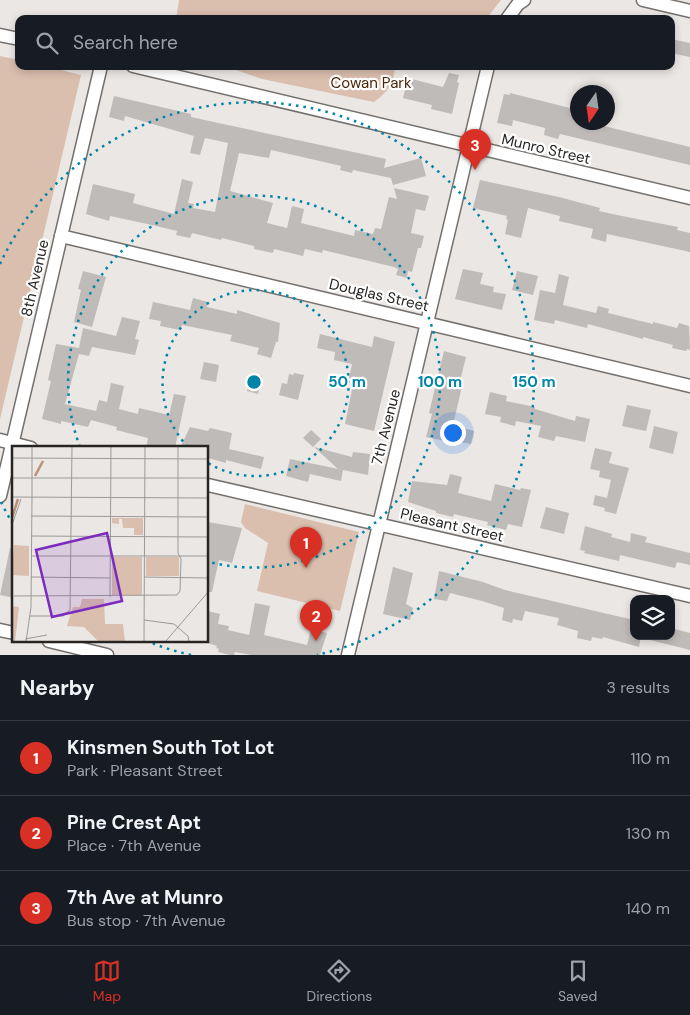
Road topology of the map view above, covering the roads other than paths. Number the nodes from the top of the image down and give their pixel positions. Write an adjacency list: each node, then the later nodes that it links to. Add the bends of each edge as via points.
1 (524, 0): 4 (street)
2 (643, 0): 3 (street)
3 (690, 10)
4 (510, 15)
5 (0, 35): 6 (street)
6 (15, 38)
7 (99, 70): 12 (street, 8th Avenue)
8 (149, 70): 10 (street, Munro Street)
9 (487, 70): 10 (street, 7th Avenue)
10 (469, 148): 11 (street, Munro Street); 13 (street, 7th Avenue)
11 (690, 198)
12 (61, 236): 13 (street, Douglas Street); 15 (street, 8th Avenue)
13 (428, 323): 14 (street, Douglas Street); 19 (street, 7th Avenue)
14 (690, 386)
15 (6, 442): 16 (street); 18 (street, 8th Avenue)
16 (23, 446)
17 (209, 485): 19 (street, Pleasant Street)
18 (0, 496)
19 (377, 524): 20 (street, Pleasant Street); 23 (street, 7th Avenue)
20 (690, 596)
21 (53, 642): 22 (street)
22 (107, 655)
23 (348, 655)

